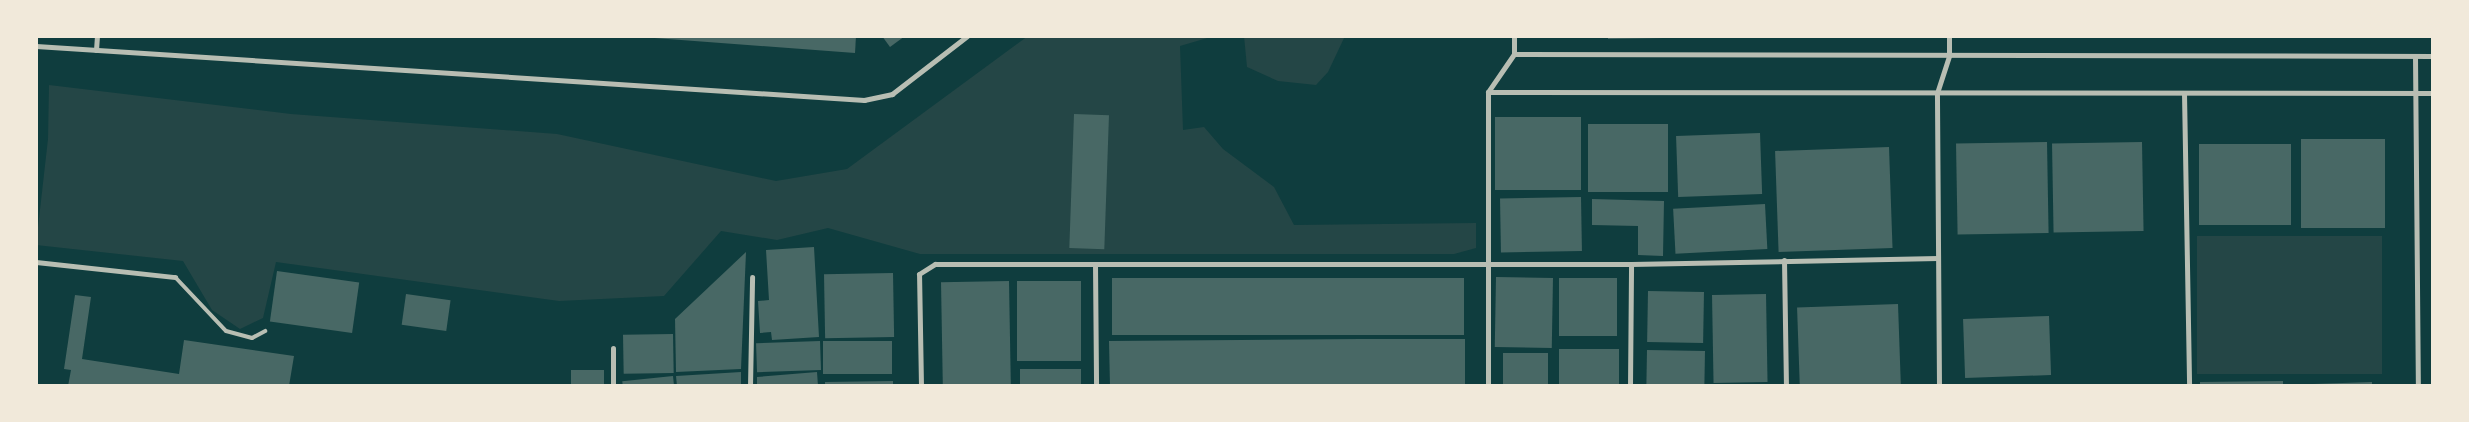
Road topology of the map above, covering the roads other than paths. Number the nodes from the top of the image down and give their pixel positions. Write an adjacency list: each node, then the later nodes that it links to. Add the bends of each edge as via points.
1 (97, 36): 6 (street)
2 (967, 36): 6 (street, via 892,94 864,100)
3 (1514, 36): 7 (street)
4 (1949, 36): 8 (street)
5 (36, 46): 6 (street)
6 (96, 50)
7 (1514, 54): 8 (street); 11 (street)
8 (1949, 55): 9 (street); 12 (street)
9 (2415, 56): 10 (street); 14 (street)
10 (2433, 56)
11 (1488, 92): 12 (street); 20 (street)
12 (1937, 93): 13 (street); 16 (street)
13 (2184, 93): 14 (street); 34 (street)
14 (2415, 93): 15 (street); 35 (street)
15 (2433, 93)
16 (1938, 258): 17 (street); 33 (street)
17 (1784, 260): 21 (street); 32 (street)
18 (36, 262): 22 (street)
19 (1096, 264): 20 (street); 28 (street, via 935,264 919,274); 29 (street)
20 (1487, 264): 21 (street); 30 (street)
21 (1631, 264): 31 (street)
22 (175, 277): 24 (lane, via 226,331 252,338)
23 (752, 278): 27 (street)
24 (265, 331)
25 (613, 348): 26 (street)
26 (613, 386)
27 (750, 386)
28 (921, 386)
29 (1096, 386)
30 (1488, 386)
31 (1630, 386)
32 (1786, 386)
33 (1939, 386)
34 (2189, 386)
35 (2418, 386)

